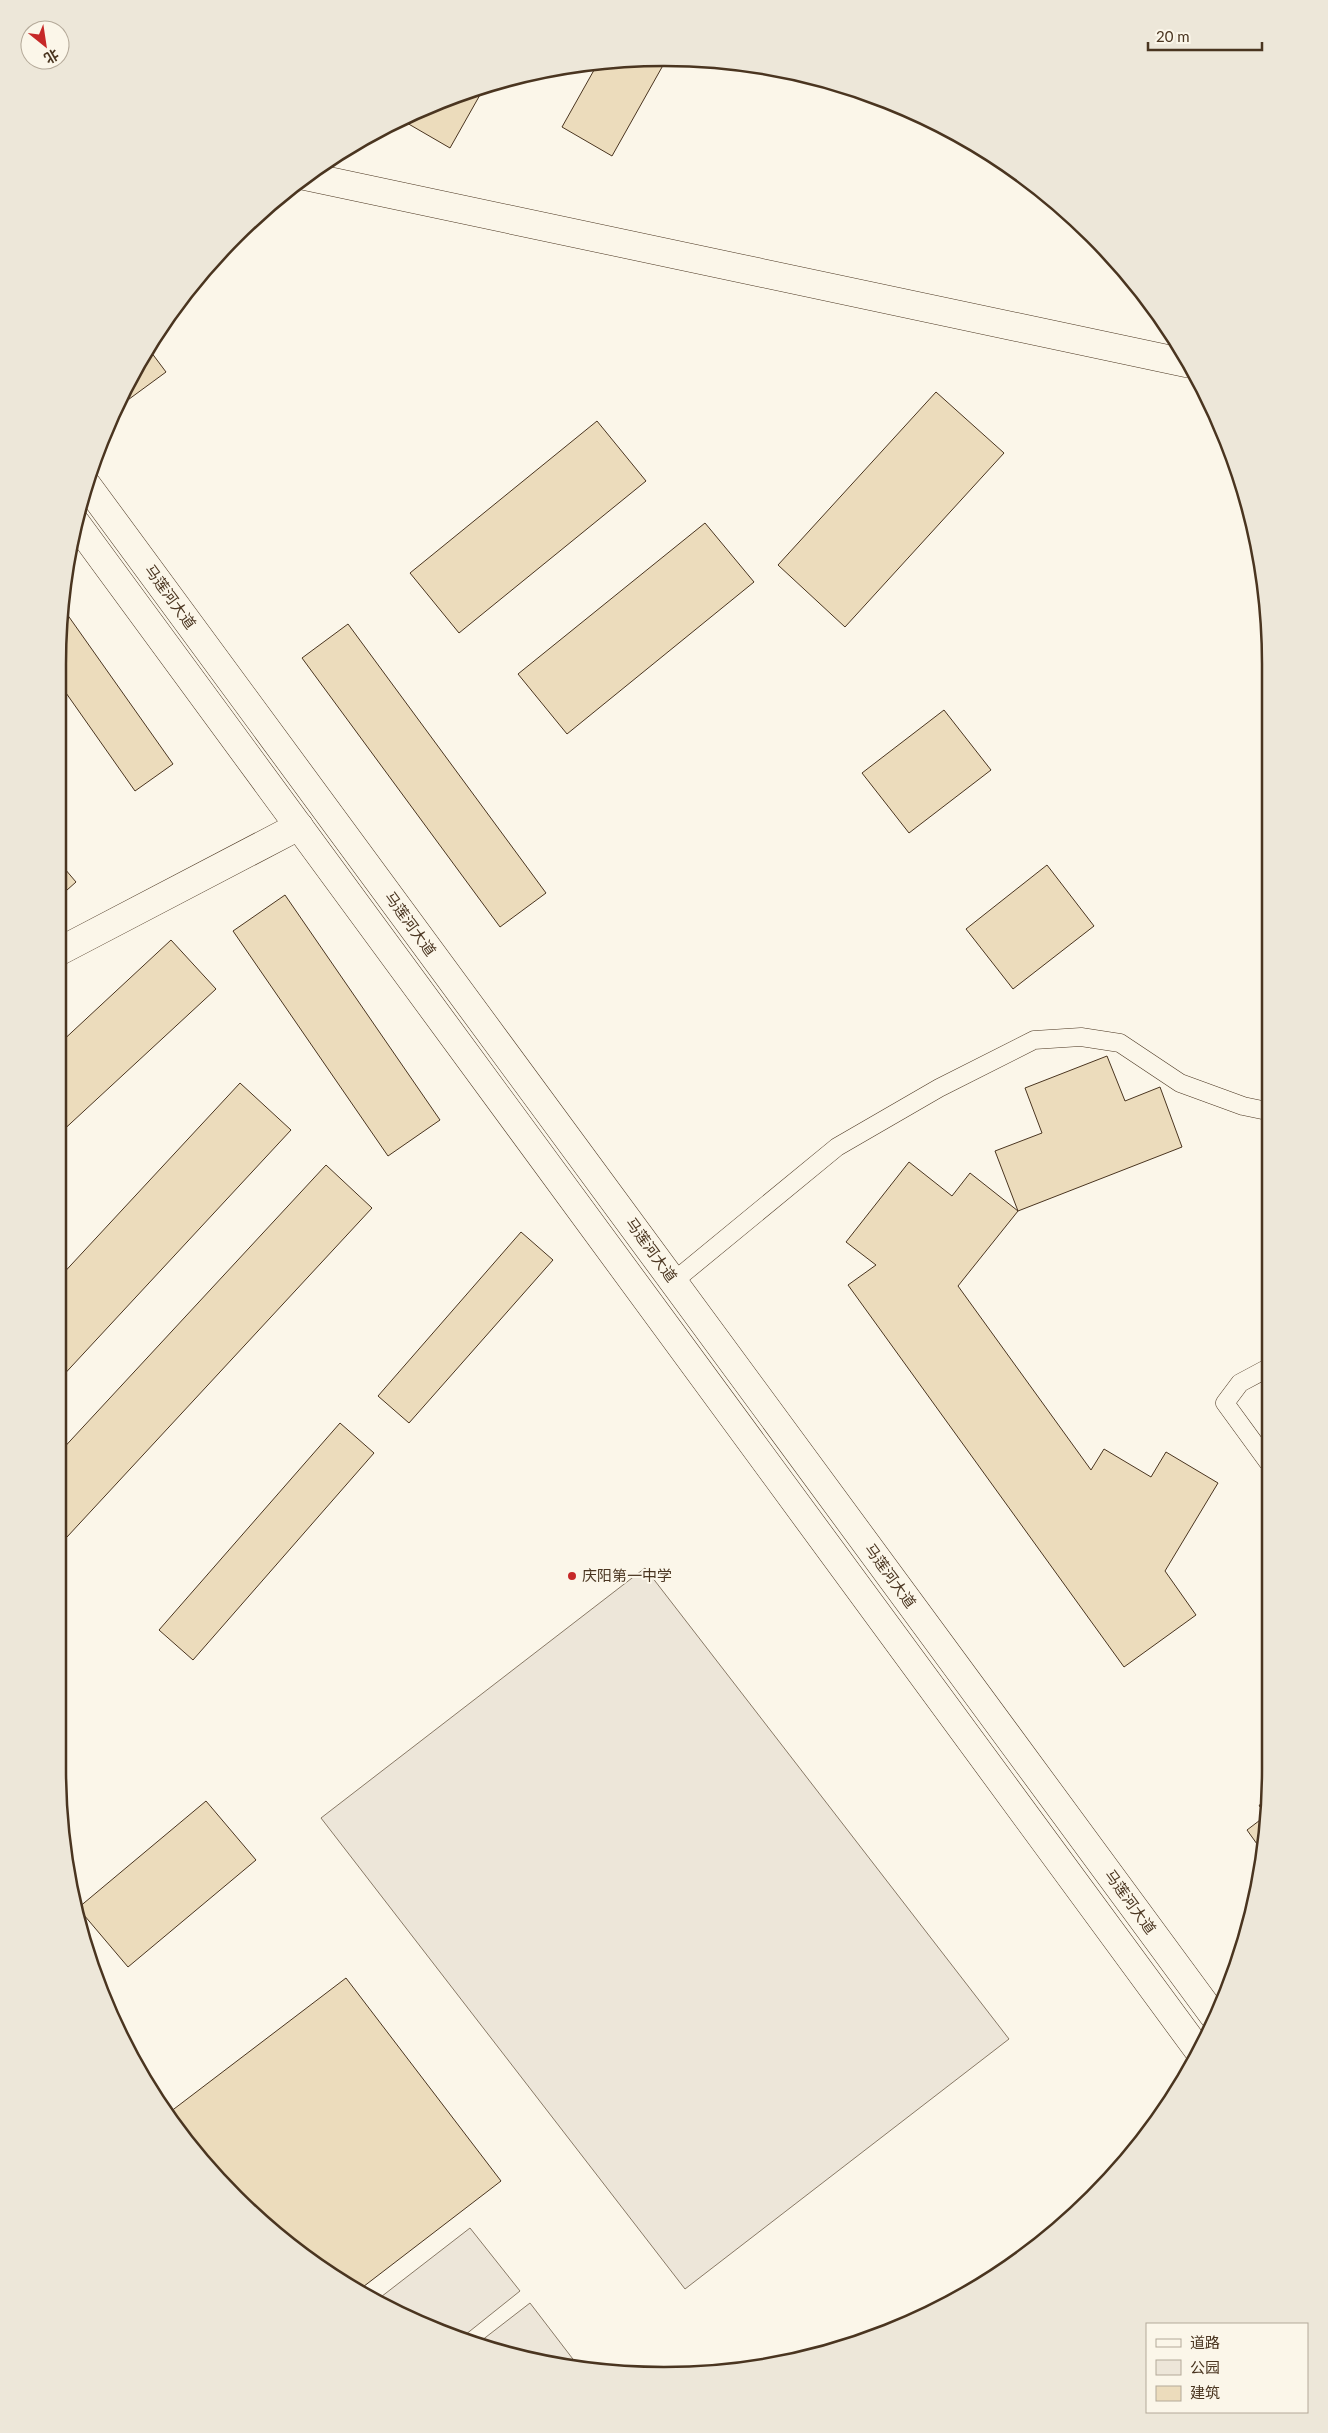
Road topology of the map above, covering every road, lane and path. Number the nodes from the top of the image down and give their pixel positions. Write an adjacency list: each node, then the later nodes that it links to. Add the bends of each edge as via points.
1 (316, 178): 2 (street)
2 (1180, 362)
3 (92, 492): 8 (street, 马莲河大道)
4 (82, 531): 5 (street, 马莲河大道)
5 (299, 826): 6 (street); 12 (street, 马莲河大道)
6 (66, 948)
7 (1262, 1110): 8 (lane, via 1180,1083 1120,1043 1081,1037 1034,1040 939,1088 837,1147)
8 (674, 1281): 11 (street, 马莲河大道)
9 (1262, 1371): 10 (lane, via 1240,1383 1225,1403)
10 (1262, 1454)
11 (1210, 2011)
12 (1194, 2045)

